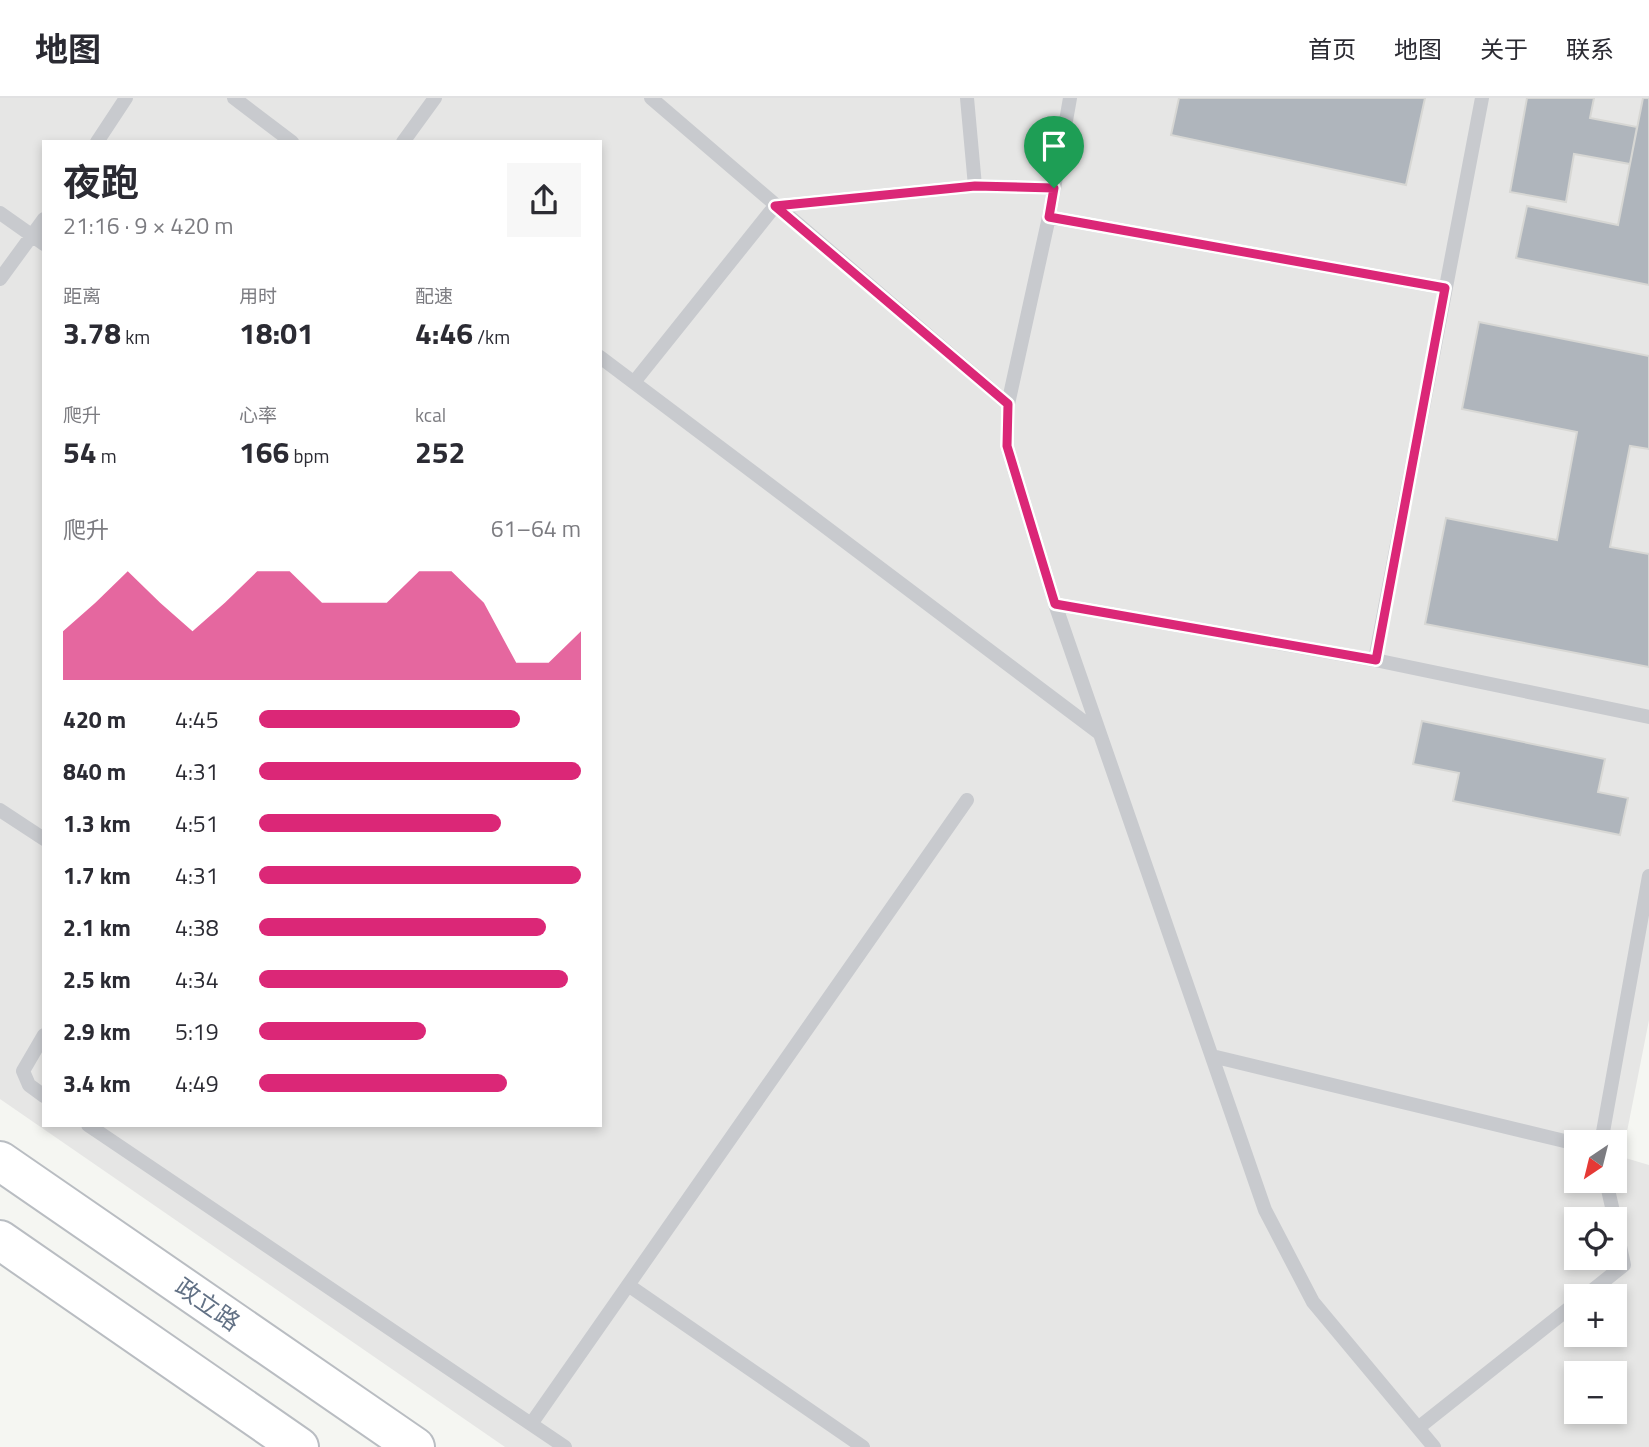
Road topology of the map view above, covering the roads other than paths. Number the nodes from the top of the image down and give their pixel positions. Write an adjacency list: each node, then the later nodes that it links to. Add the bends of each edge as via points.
1 (127, 98): 8 (lane)
2 (234, 98): 9 (lane)
3 (435, 98): 10 (lane)
4 (651, 98): 13 (lane)
5 (968, 98): 11 (lane)
6 (1070, 98): 12 (lane)
7 (1482, 98): 18 (lane)
8 (98, 140)
9 (289, 140)
10 (404, 140)
11 (975, 186): 12 (lane); 13 (lane)
12 (1054, 188): 15 (lane)
13 (775, 206): 20 (lane); 21 (lane)
14 (0, 213): 16 (lane)
15 (1049, 217): 18 (lane); 21 (lane)
16 (38, 240): 17 (lane)
17 (0, 279)
18 (1445, 288): 23 (lane)
19 (602, 359): 20 (lane)
20 (635, 381): 25 (lane)
21 (1008, 404): 22 (lane, via 1007,446)
22 (1055, 604): 23 (lane); 25 (lane)
23 (1376, 660): 24 (lane)
24 (1649, 718)
25 (1101, 734): 31 (lane)
26 (967, 800): 40 (lane)
27 (0, 810): 28 (lane)
28 (42, 838)
29 (1649, 877): 34 (lane)
30 (42, 1038): 32 (lane, via 23,1071 29,1085)
31 (1212, 1056): 35 (lane); 43 (lane, via 1265,1210 1314,1302)
32 (42, 1095)
33 (91, 1127): 42 (lane)
34 (1603, 1130)
35 (1564, 1141)
36 (0, 1161): 45 (main road, 政立路)
37 (0, 1240): 44 (main road)
38 (1618, 1270): 39 (lane)
39 (1600, 1284)
40 (628, 1285): 42 (lane); 47 (lane)
41 (1564, 1312): 43 (lane)
42 (531, 1424): 46 (lane)
43 (1418, 1429): 48 (lane)
44 (299, 1447)
45 (415, 1447)
46 (565, 1447)
47 (863, 1447)
48 (1434, 1447)

